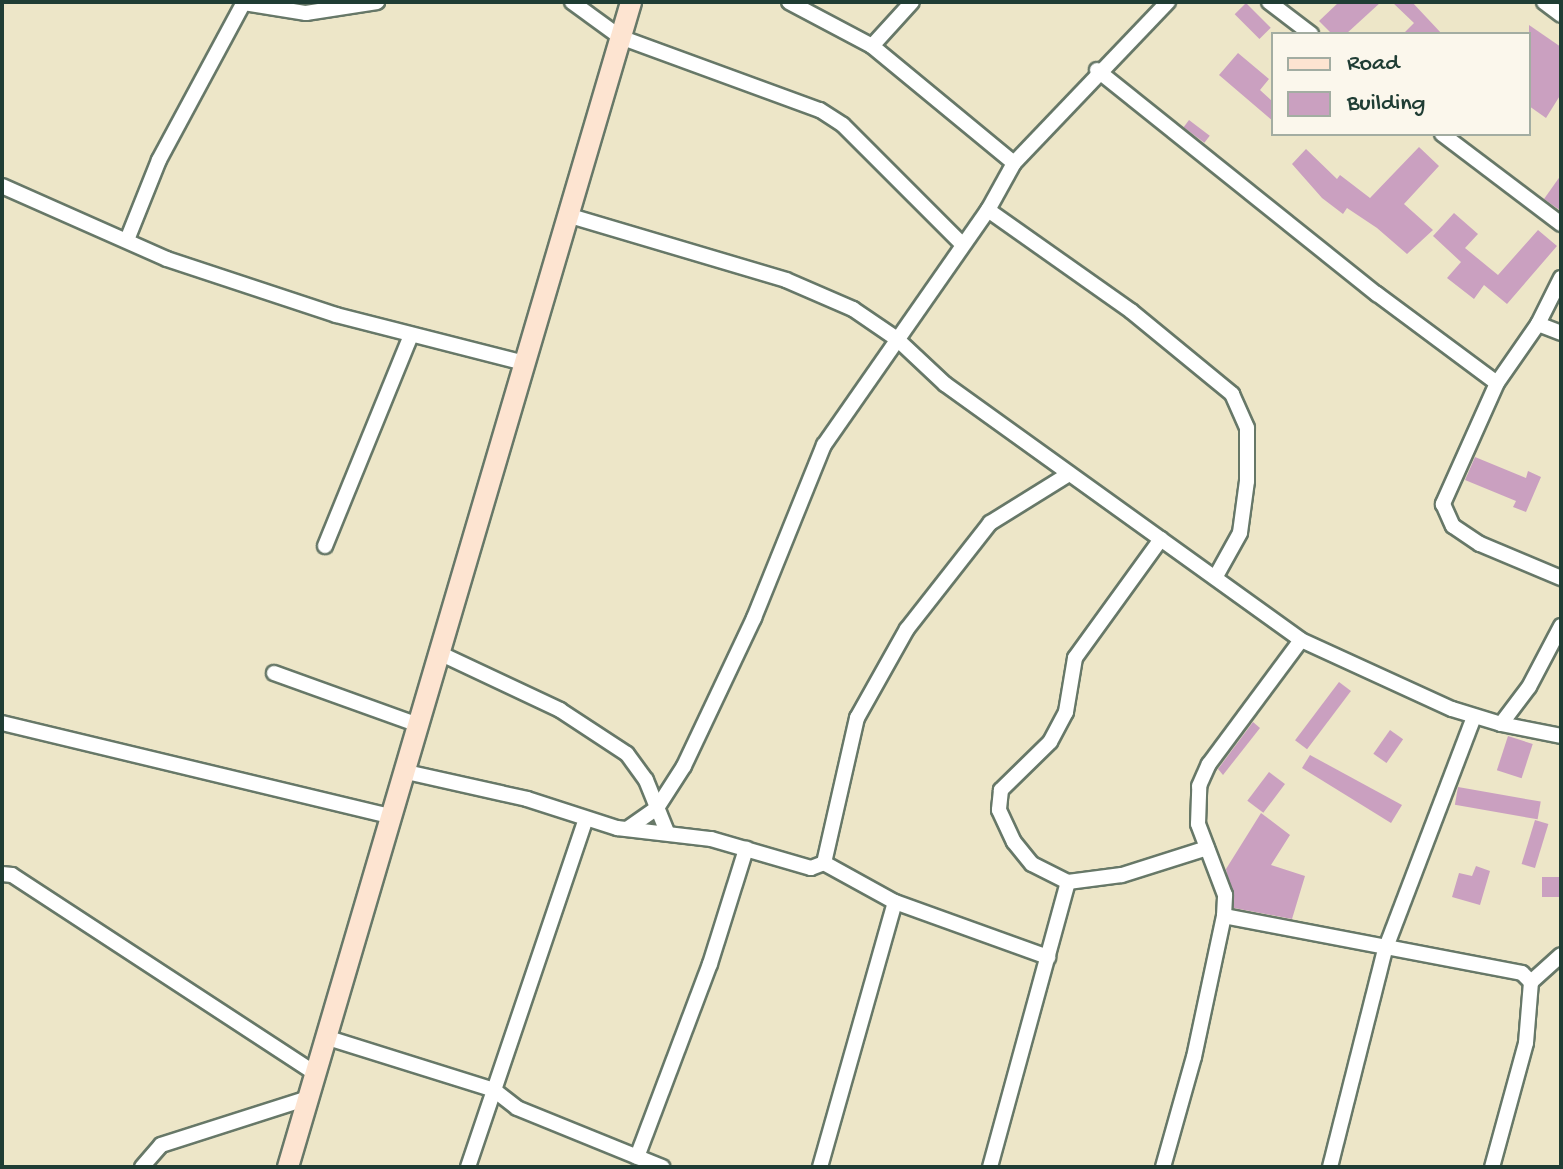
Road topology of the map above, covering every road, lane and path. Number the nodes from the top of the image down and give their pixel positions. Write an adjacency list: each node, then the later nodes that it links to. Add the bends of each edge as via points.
1 (244, 2): 2 (street, via 306,13); 21 (street, via 159,160)
2 (377, 2)
3 (572, 2): 12 (street)
4 (631, 2): 12 (main road)
5 (789, 2): 13 (street)
6 (912, 2): 13 (street)
7 (1168, 2): 14 (street)
8 (1269, 2): 11 (street)
9 (1544, 2): 10 (street)
10 (1561, 15)
11 (1308, 32)
12 (620, 37): 19 (main road); 22 (street, via 820,110 843,125)
13 (872, 46): 16 (street)
14 (1097, 70): 16 (street); 29 (street)
15 (1445, 136): 20 (street)
16 (1014, 163): 18 (street)
17 (2, 186): 21 (street)
18 (988, 210): 22 (street); 33 (street, via 1131,311 1232,394 1247,428 1247,481 1240,533)
19 (567, 215): 27 (street, via 786,280 853,309); 28 (main road)
20 (1561, 224)
21 (127, 240): 26 (street, via 322,311)
22 (961, 243): 27 (street)
23 (1561, 278): 24 (street)
24 (1538, 324): 25 (street); 29 (street)
25 (1561, 333)
26 (411, 335): 28 (street); 32 (street)
27 (897, 339): 30 (street, via 945,384); 45 (street, via 824,445 754,618 684,766)
28 (521, 362): 37 (main road)
29 (1497, 383): 34 (street, via 1448,484 1445,516 1480,544)
30 (1069, 474): 31 (street); 52 (street, via 990,523 907,629 857,718)
31 (1161, 539): 33 (street); 54 (street, via 1075,658 1066,712 1050,742 1001,790 999,810 1014,842 1032,864)
32 (325, 546)
33 (1215, 578): 36 (street)
34 (1561, 578)
35 (1561, 626): 42 (street, via 1529,687)
36 (1301, 640): 39 (street); 50 (street, via 1209,764 1199,786 1198,824)
37 (437, 652): 41 (main road); 45 (street, via 560,710 606,739 640,772)
38 (274, 673): 41 (street)
39 (1474, 717): 42 (street); 57 (street)
40 (2, 723): 46 (street)
41 (416, 724): 44 (main road)
42 (1501, 724): 43 (street)
43 (1561, 736)
44 (402, 771): 46 (main road); 47 (street)
45 (657, 808): 48 (street); 49 (street)
46 (389, 816): 61 (main road)
47 (586, 819): 48 (street); 63 (street)
48 (627, 829): 49 (street)
49 (667, 832): 51 (street)
50 (1207, 848): 54 (street, via 1122,875); 56 (street, via 1225,895)
51 (746, 849): 52 (street, via 811,868); 65 (street)
52 (824, 863): 55 (street)
53 (2, 874): 62 (street, via 12,875)
54 (1068, 882): 59 (street)
55 (895, 902): 59 (street); 70 (street)
56 (1224, 916): 57 (street, via 1321,932); 72 (street, via 1194,1057)
57 (1385, 950): 60 (street, via 1522,973); 73 (street)
58 (1561, 955): 60 (street)
59 (1048, 957): 71 (street)
60 (1531, 982): 74 (street, via 1526,1043)
61 (325, 1037): 62 (main road); 63 (street)
62 (315, 1073): 64 (main road)
63 (494, 1090): 65 (street, via 517,1108); 69 (street)
64 (308, 1098): 67 (street, via 161,1145); 68 (main road)
65 (637, 1157): 66 (street)
66 (657, 1166)
67 (142, 1167)
68 (288, 1167)
69 (468, 1167)
70 (820, 1167)
71 (990, 1167)
72 (1163, 1167)
73 (1330, 1167)
74 (1492, 1167)

